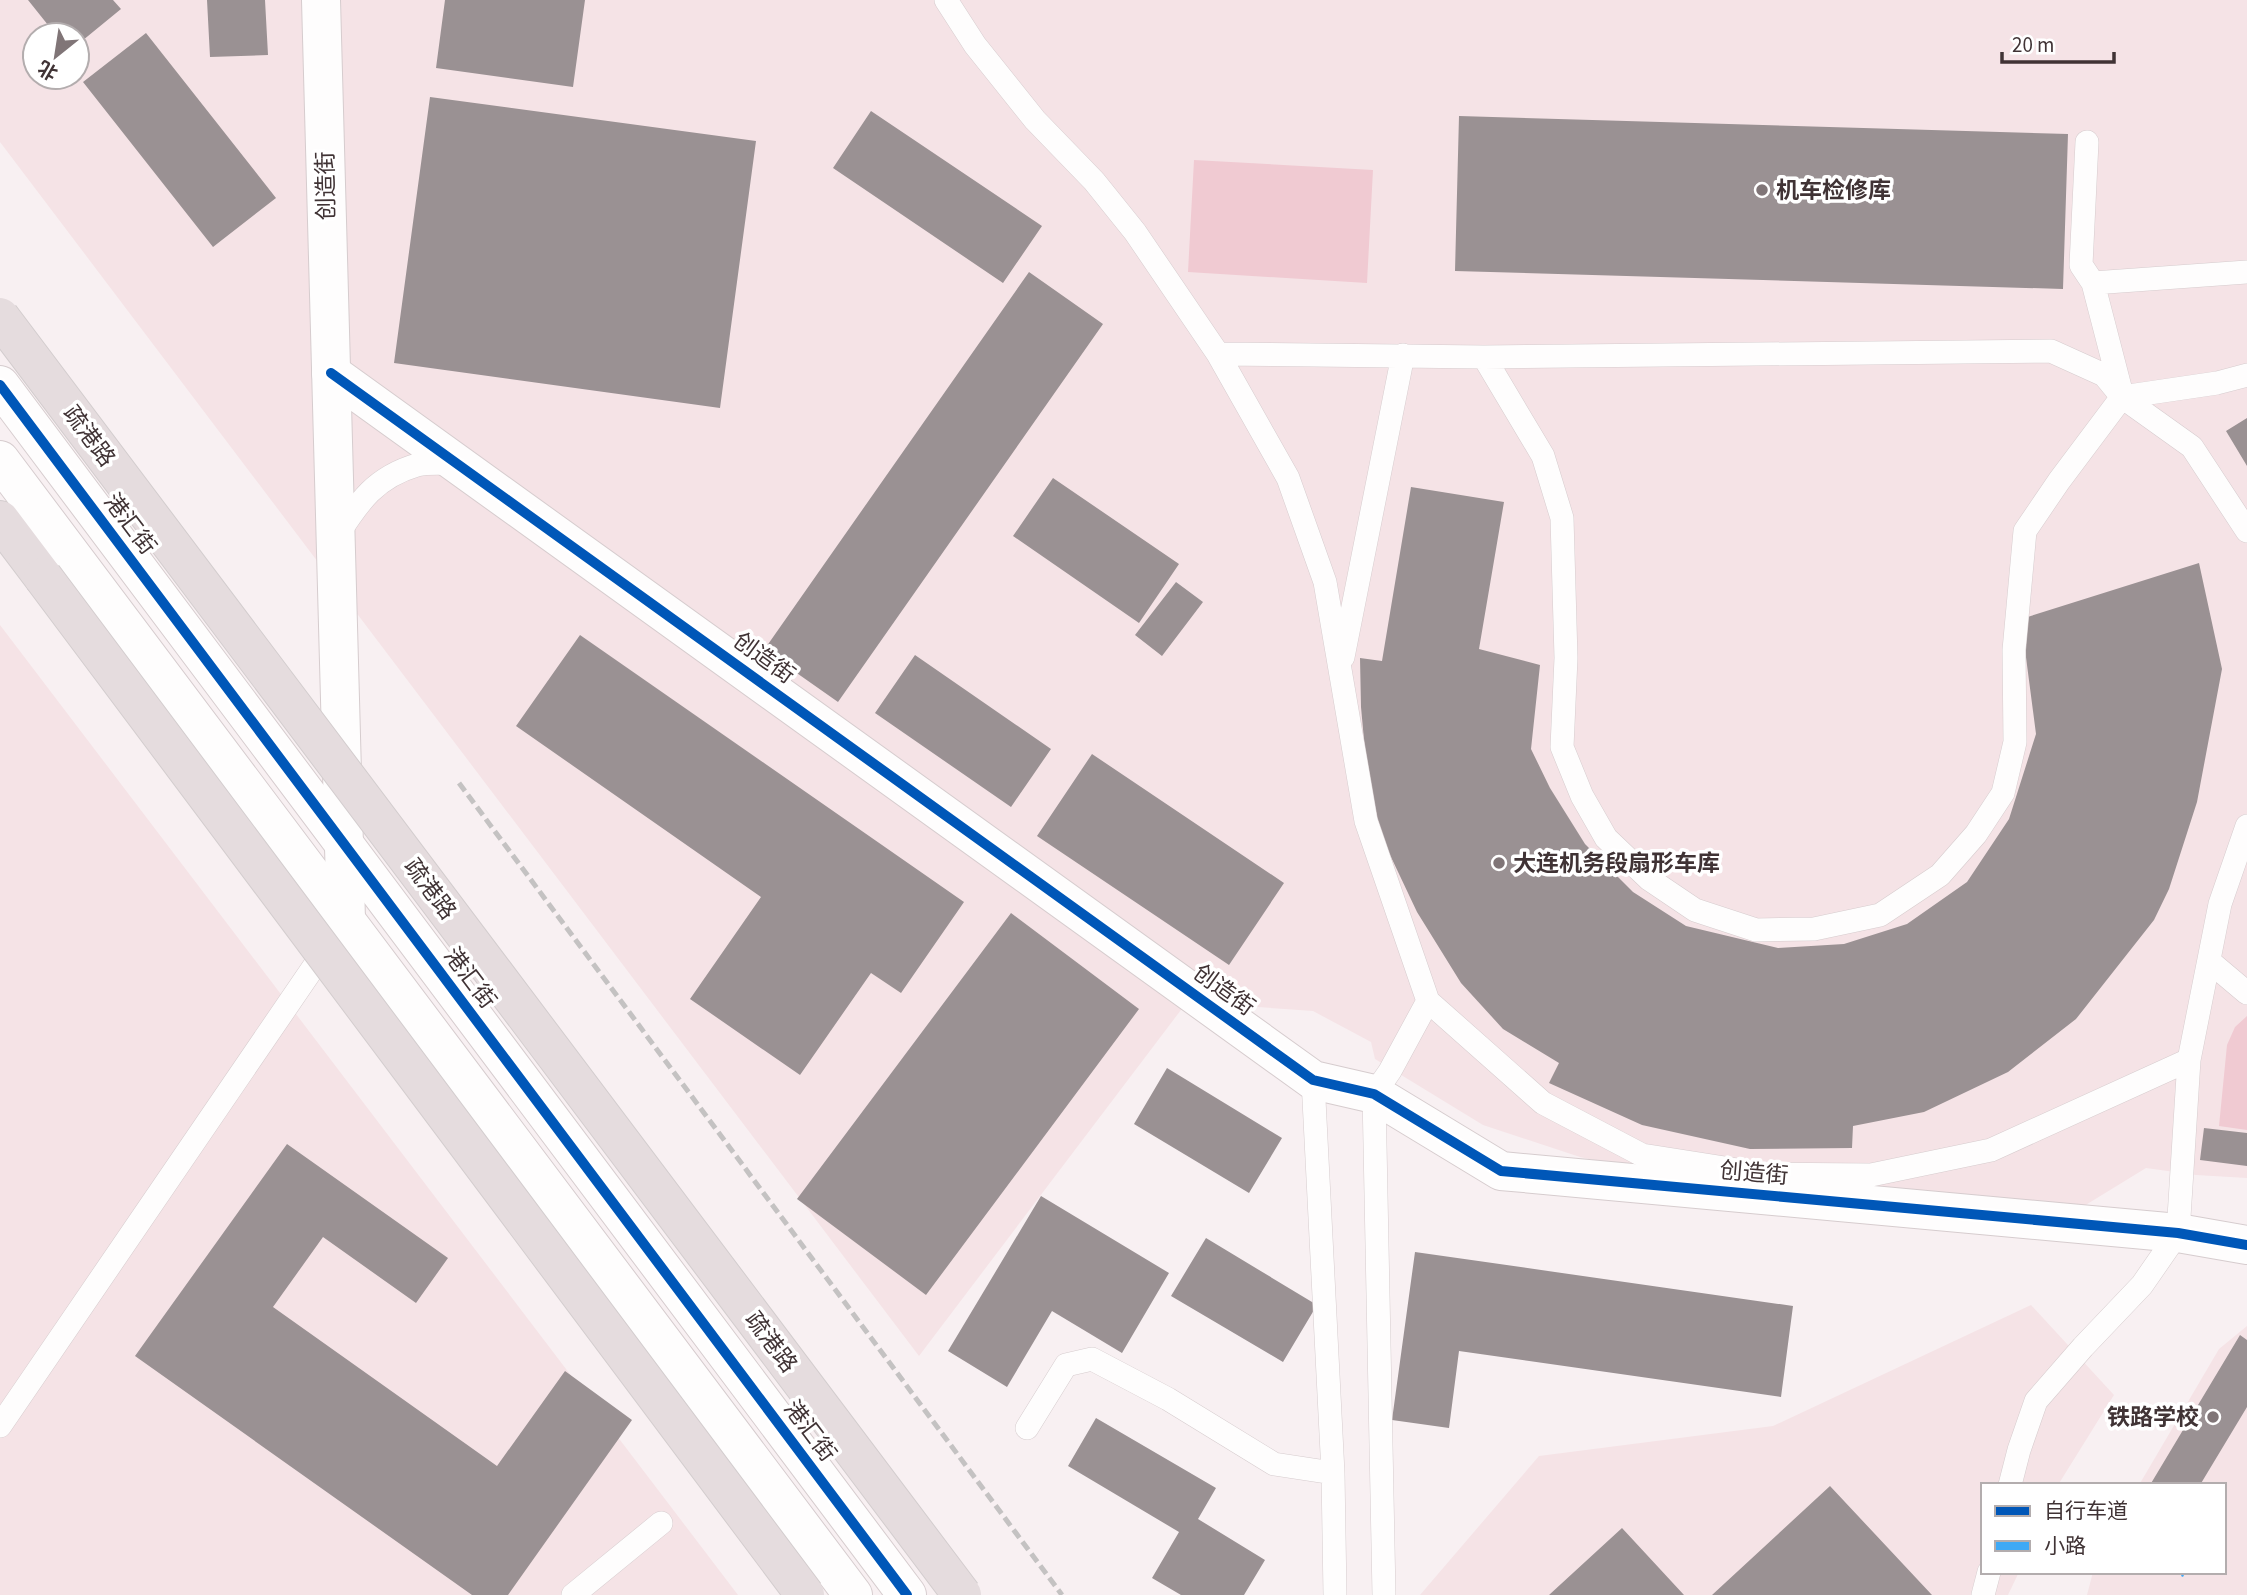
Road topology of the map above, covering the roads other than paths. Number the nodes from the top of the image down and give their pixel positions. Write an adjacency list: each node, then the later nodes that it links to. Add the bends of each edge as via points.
1 (321, 0): 10 (street, 创造街)
2 (946, 0): 7 (lane, via 975,45 1035,120 1135,232)
3 (2087, 142): 5 (lane, via 2081,265)
4 (2247, 272): 5 (lane)
5 (2093, 283): 13 (lane)
6 (0, 317): 45 (highway, 疏港路, bridge)
7 (1218, 354): 8 (lane); 21 (lane, via 1288,478 1325,582)
8 (1403, 355): 9 (lane); 21 (lane)
9 (1484, 357): 13 (lane, via 2051,351 2104,375); 13 (lane, via 1543,456 1562,518 1566,658 1562,747 1582,796 1606,838 1648,879 1695,910 1756,930 1814,929 1880,915 1940,876 1976,834 2003,793 2015,742 2014,650 2025,531)
10 (331, 373): 15 (street, 创造街); 19 (street, 创造街)
11 (2247, 375): 13 (lane)
12 (0, 385): 23 (street, 港汇街)
13 (2122, 397): 17 (lane, via 2192,447)
14 (0, 460): 24 (street)
15 (457, 463): 19 (lane, via 419,464 385,479 358,502); 31 (street, 创造街)
16 (0, 520): 20 (highway)
17 (2247, 531)
18 (0, 536): 20 (highway)
19 (336, 538): 23 (street, 创造街)
20 (43, 577): 42 (highway, bridge)
21 (1340, 671): 29 (lane, via 1366,821)
22 (2247, 826): 25 (lane, via 2220,904)
23 (344, 844): 24 (street, 创造街); 44 (street, 港汇街)
24 (346, 920): 26 (street); 27 (lane)
25 (2209, 961): 28 (lane); 30 (lane)
26 (381, 967): 27 (lane, via 355,962 328,968); 43 (street)
27 (304, 981): 35 (lane)
28 (2247, 993)
29 (1428, 1001): 30 (lane, via 1543,1103 1642,1156 1763,1174 1871,1175 1991,1150); 32 (lane)
30 (2189, 1060): 33 (lane)
31 (1314, 1080): 32 (street, 创造街); 37 (lane)
32 (1374, 1094): 33 (street, 创造街, via 1501,1171); 47 (lane)
33 (2178, 1233): 34 (street, 创造街); 38 (lane, via 2142,1285 2036,1401)
34 (2247, 1245)
35 (0, 1426)
36 (1027, 1428): 37 (lane, via 1066,1364 1092,1359 1274,1464)
37 (1333, 1473): 46 (lane)
38 (2010, 1483)
39 (661, 1524): 41 (lane)
40 (1988, 1574): 48 (lane)
41 (573, 1595)
42 (805, 1595)
43 (853, 1595)
44 (907, 1595)
45 (962, 1595)
46 (1335, 1595)
47 (1384, 1595)
48 (1983, 1595)

